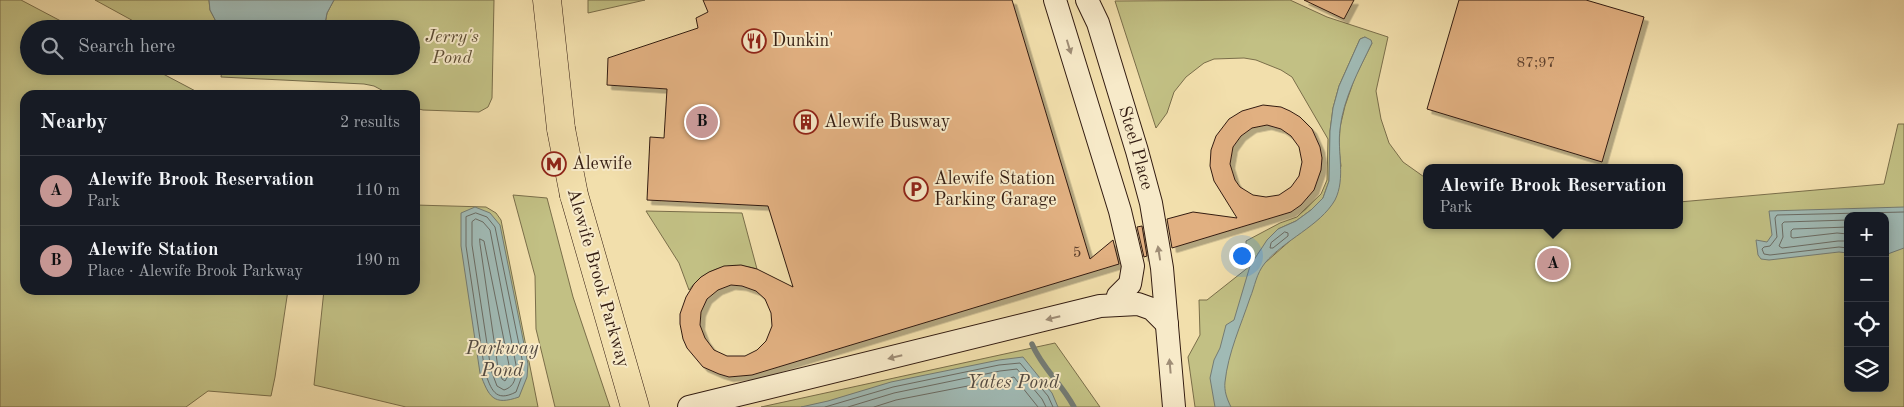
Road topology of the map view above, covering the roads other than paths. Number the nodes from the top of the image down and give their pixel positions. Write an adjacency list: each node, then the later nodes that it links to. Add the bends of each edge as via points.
1 (547, 0): 6 (highway, Alewife Brook Parkway, bridge, via 561,128 574,195)
2 (1055, 0): 4 (main road, Steel Place, one-way to 4, via 1120,211 1133,266)
3 (1087, 0): 5 (main road, Steel Place, one-way to 3, via 1151,203 1098,23)
4 (1116, 295): 5 (main road, via 1152,309); 7 (main road, one-way to 7)
5 (1167, 324): 8 (main road, Steel Place, one-way to 5)
6 (635, 407)
7 (689, 407)
8 (1174, 407)

